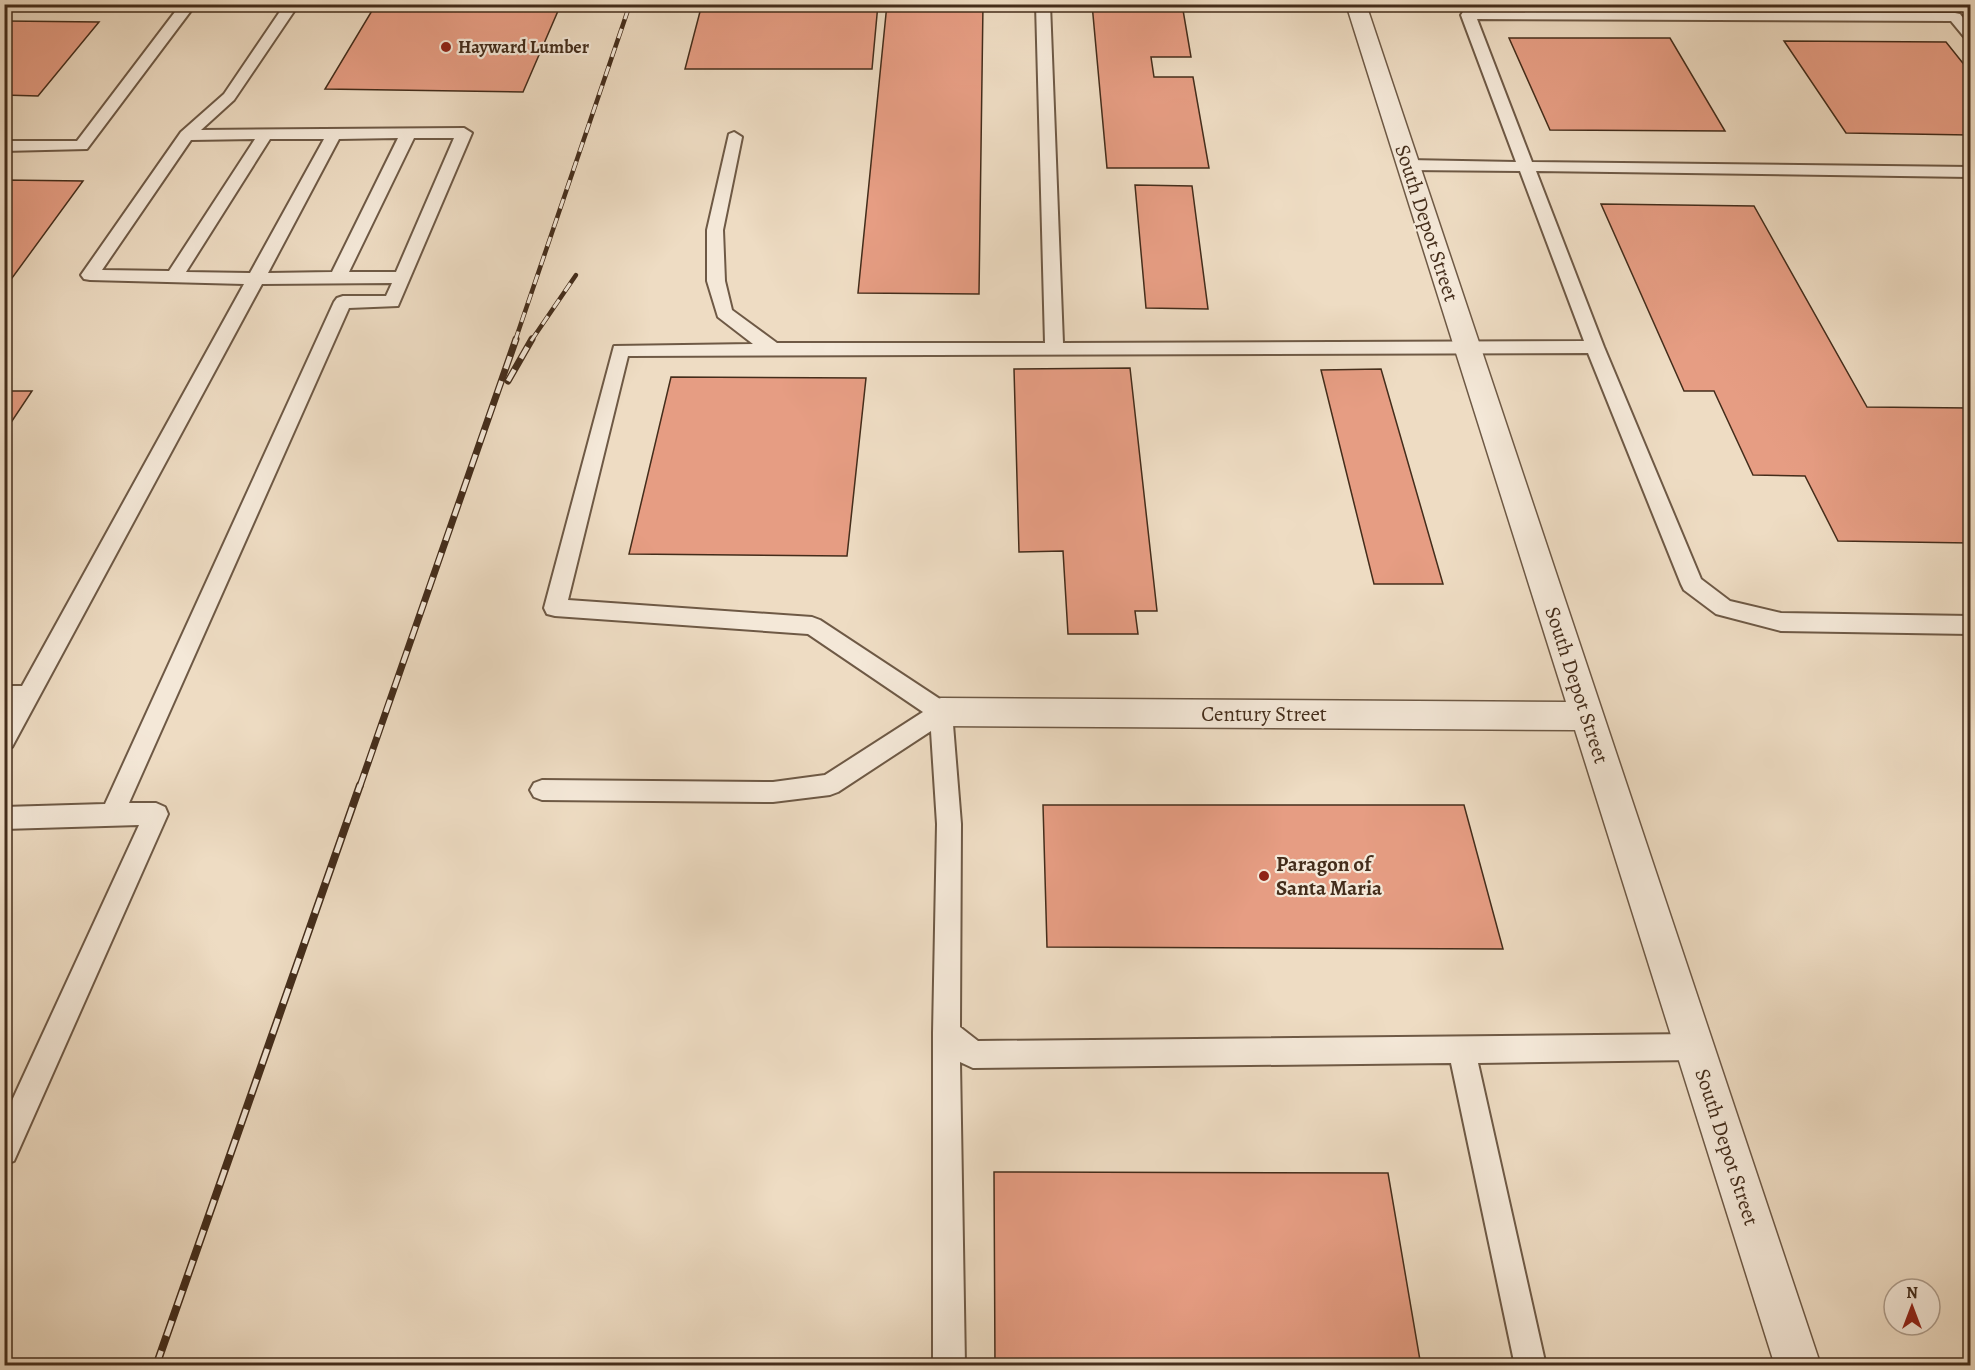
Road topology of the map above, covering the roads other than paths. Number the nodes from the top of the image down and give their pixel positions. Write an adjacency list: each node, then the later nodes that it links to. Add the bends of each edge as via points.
1 (189, 4): 12 (lane, via 81,146)
2 (292, 4): 9 (lane, via 229,97)
3 (1043, 4): 22 (lane)
4 (1356, 4): 13 (street, South Depot Street)
5 (1715, 10): 6 (lane, via 1955,17); 14 (lane, via 1468,15)
6 (1971, 36)
7 (334, 134): 8 (lane); 10 (lane); 19 (lane)
8 (408, 134): 17 (lane, via 464,133); 18 (lane)
9 (186, 135): 10 (lane); 16 (lane, via 90,275)
10 (265, 135): 16 (lane)
11 (734, 137): 23 (lane, via 715,230 716,281 724,313)
12 (4, 146)
13 (1408, 165): 14 (lane); 20 (street, South Depot Street)
14 (1524, 167): 15 (lane); 21 (lane)
15 (1971, 172)
16 (174, 277): 19 (lane)
17 (403, 277): 18 (lane); 31 (lane, via 392,302 343,302)
18 (338, 278): 19 (lane)
19 (256, 279): 25 (lane)
20 (1467, 346): 21 (lane); 22 (lane); 28 (street, South Depot Street)
21 (1595, 347): 24 (lane, via 1692,584 1724,608 1781,622)
22 (1054, 348): 23 (lane)
23 (772, 349): 27 (lane, via 620,350 555,608 812,626)
24 (1971, 625)
25 (29, 694): 26 (lane); 29 (lane)
26 (4, 695)
27 (941, 712): 28 (street, Century Street); 30 (lane, via 830,785 773,792); 33 (lane, via 949,825)
28 (1587, 716): 34 (street, South Depot Street)
29 (4, 740)
30 (542, 790)
31 (112, 814): 32 (lane); 36 (lane, via 156,814)
32 (4, 818)
33 (946, 1033): 35 (lane, via 973,1055); 37 (lane)
34 (1694, 1047): 35 (lane); 39 (street, South Depot Street)
35 (1462, 1050): 38 (lane)
36 (4, 1150)
37 (949, 1365)
38 (1531, 1365)
39 (1798, 1365)

